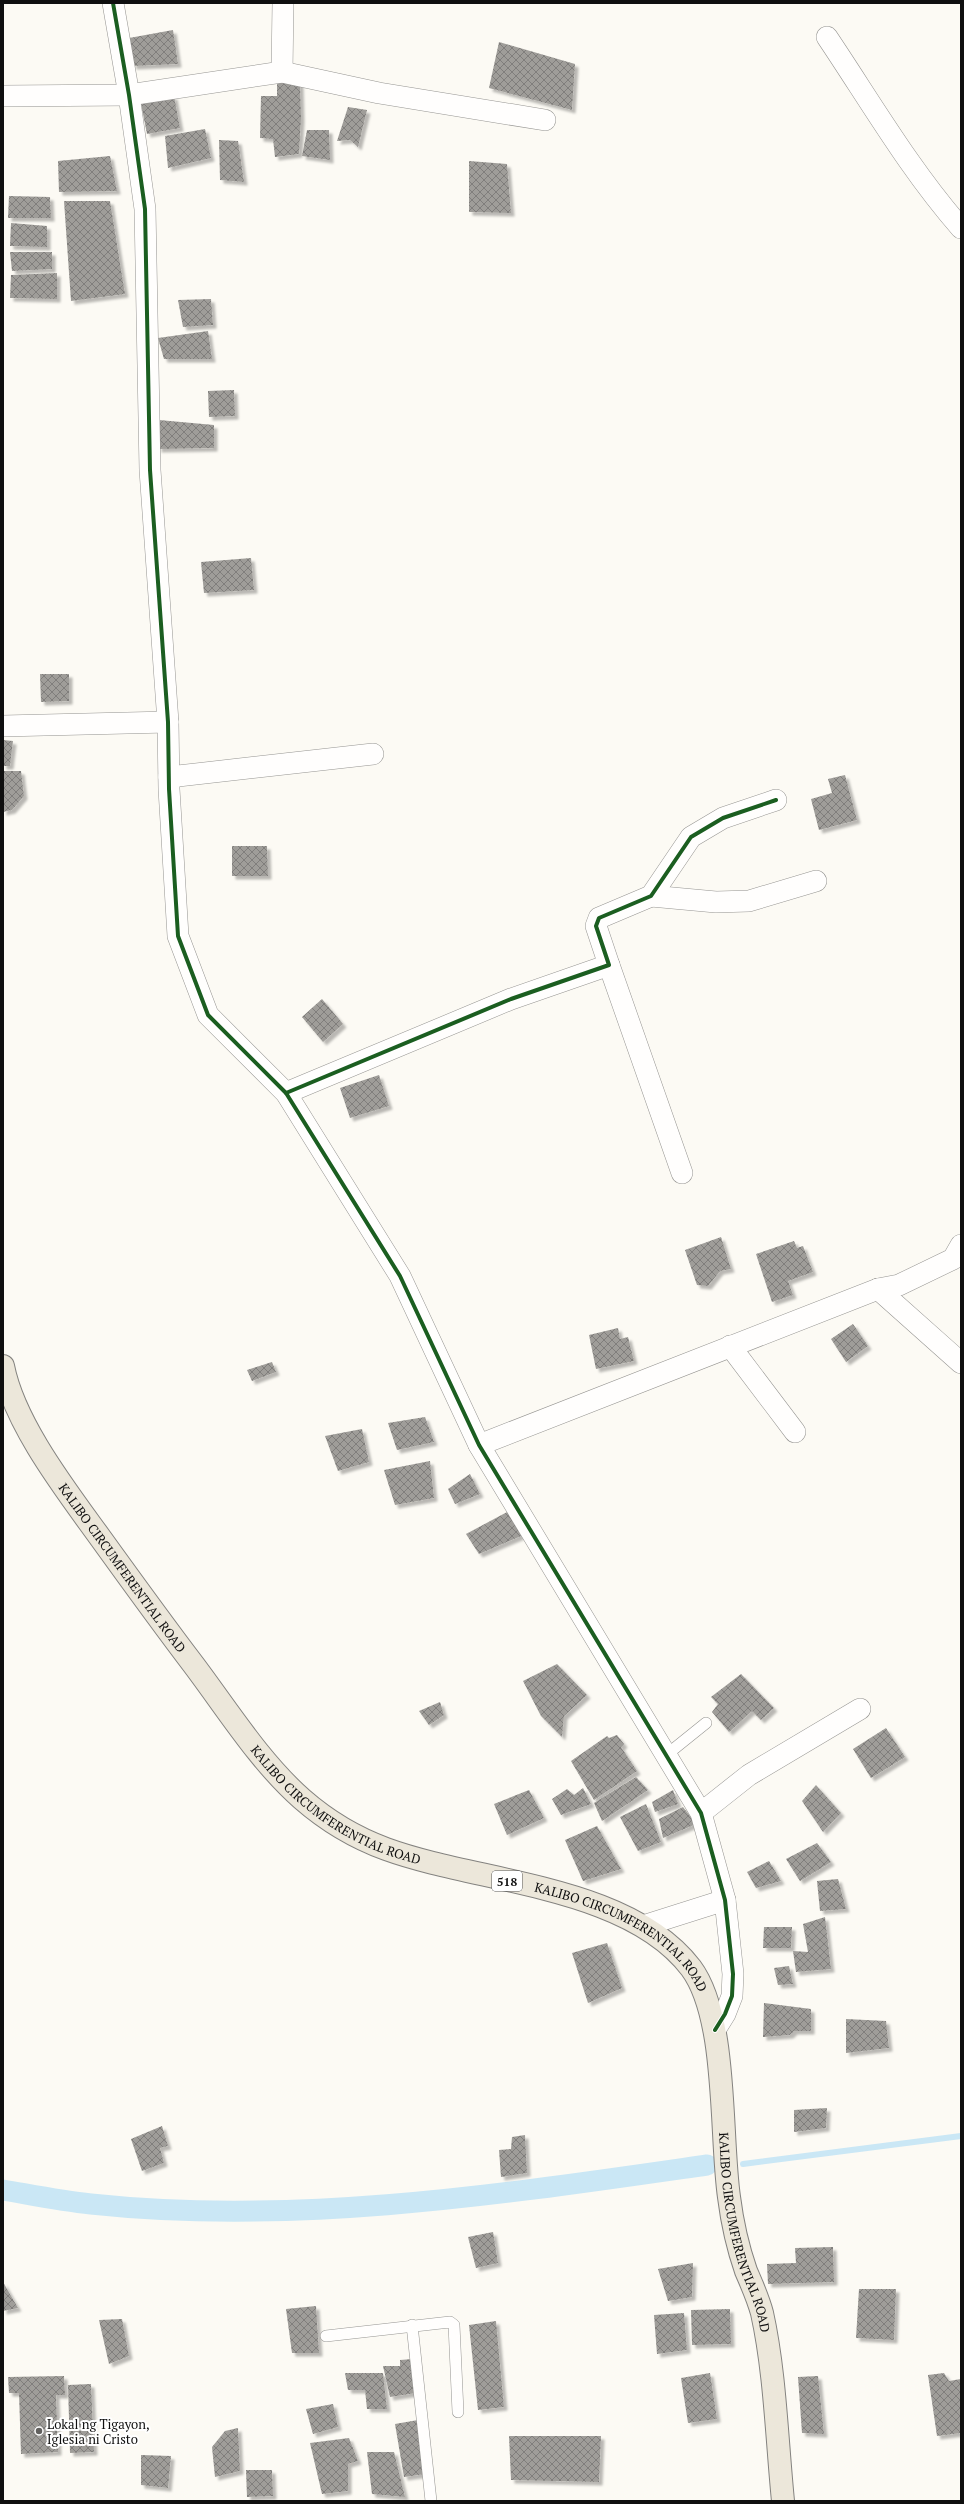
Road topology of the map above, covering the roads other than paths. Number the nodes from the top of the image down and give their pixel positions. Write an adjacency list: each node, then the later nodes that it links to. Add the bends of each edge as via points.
1 (113, 3): 5 (street)
2 (283, 3): 4 (street)
3 (827, 37): 8 (street)
4 (282, 72): 5 (street); 7 (street, via 379,93)
5 (129, 95): 6 (street); 10 (street, via 145,209 150,470)
6 (3, 96)
7 (545, 120)
8 (952, 204): 9 (street)
9 (961, 228)
10 (168, 722): 11 (street); 13 (street)
11 (3, 726)
12 (373, 754): 13 (street)
13 (169, 777): 18 (street, via 178,936 192,976 208,1014)
14 (776, 800): 16 (street, via 723,818 691,837)
15 (816, 880): 16 (street, via 749,901 716,902)
16 (651, 896): 17 (street, via 599,918 596,926)
17 (609, 965): 18 (street, via 511,999); 19 (street)
18 (286, 1093): 26 (street, via 400,1276)
19 (682, 1173)
20 (961, 1245): 21 (street, via 953,1259 899,1285)
21 (878, 1289): 22 (street); 23 (street)
22 (730, 1346): 25 (street); 26 (street)
23 (961, 1363)
24 (3, 1366): 32 (main road, KALIBO CIRCUMFERENTIAL ROAD / 518, via 5,1377 26,1425 59,1482 247,1736 300,1798 327,1819 385,1849 575,1898 620,1914)
25 (795, 1432)
26 (479, 1444): 29 (street)
27 (860, 1709): 30 (street, via 749,1775)
28 (706, 1723): 29 (lane)
29 (665, 1756): 30 (street)
30 (701, 1813): 31 (street)
31 (724, 1900): 32 (street); 33 (street, via 733,1974 732,1996)
32 (644, 1926): 33 (main road, KALIBO CIRCUMFERENTIAL ROAD / 518, via 668,1945 691,1969 704,1992)
33 (715, 2030): 38 (main road, KALIBO CIRCUMFERENTIAL ROAD / 518, via 729,2198 746,2269 762,2313)
34 (412, 2325): 35 (lane); 36 (lane, via 447,2322 454,2325); 37 (lane)
35 (326, 2336)
36 (458, 2412)
37 (431, 2501)
38 (783, 2501)

